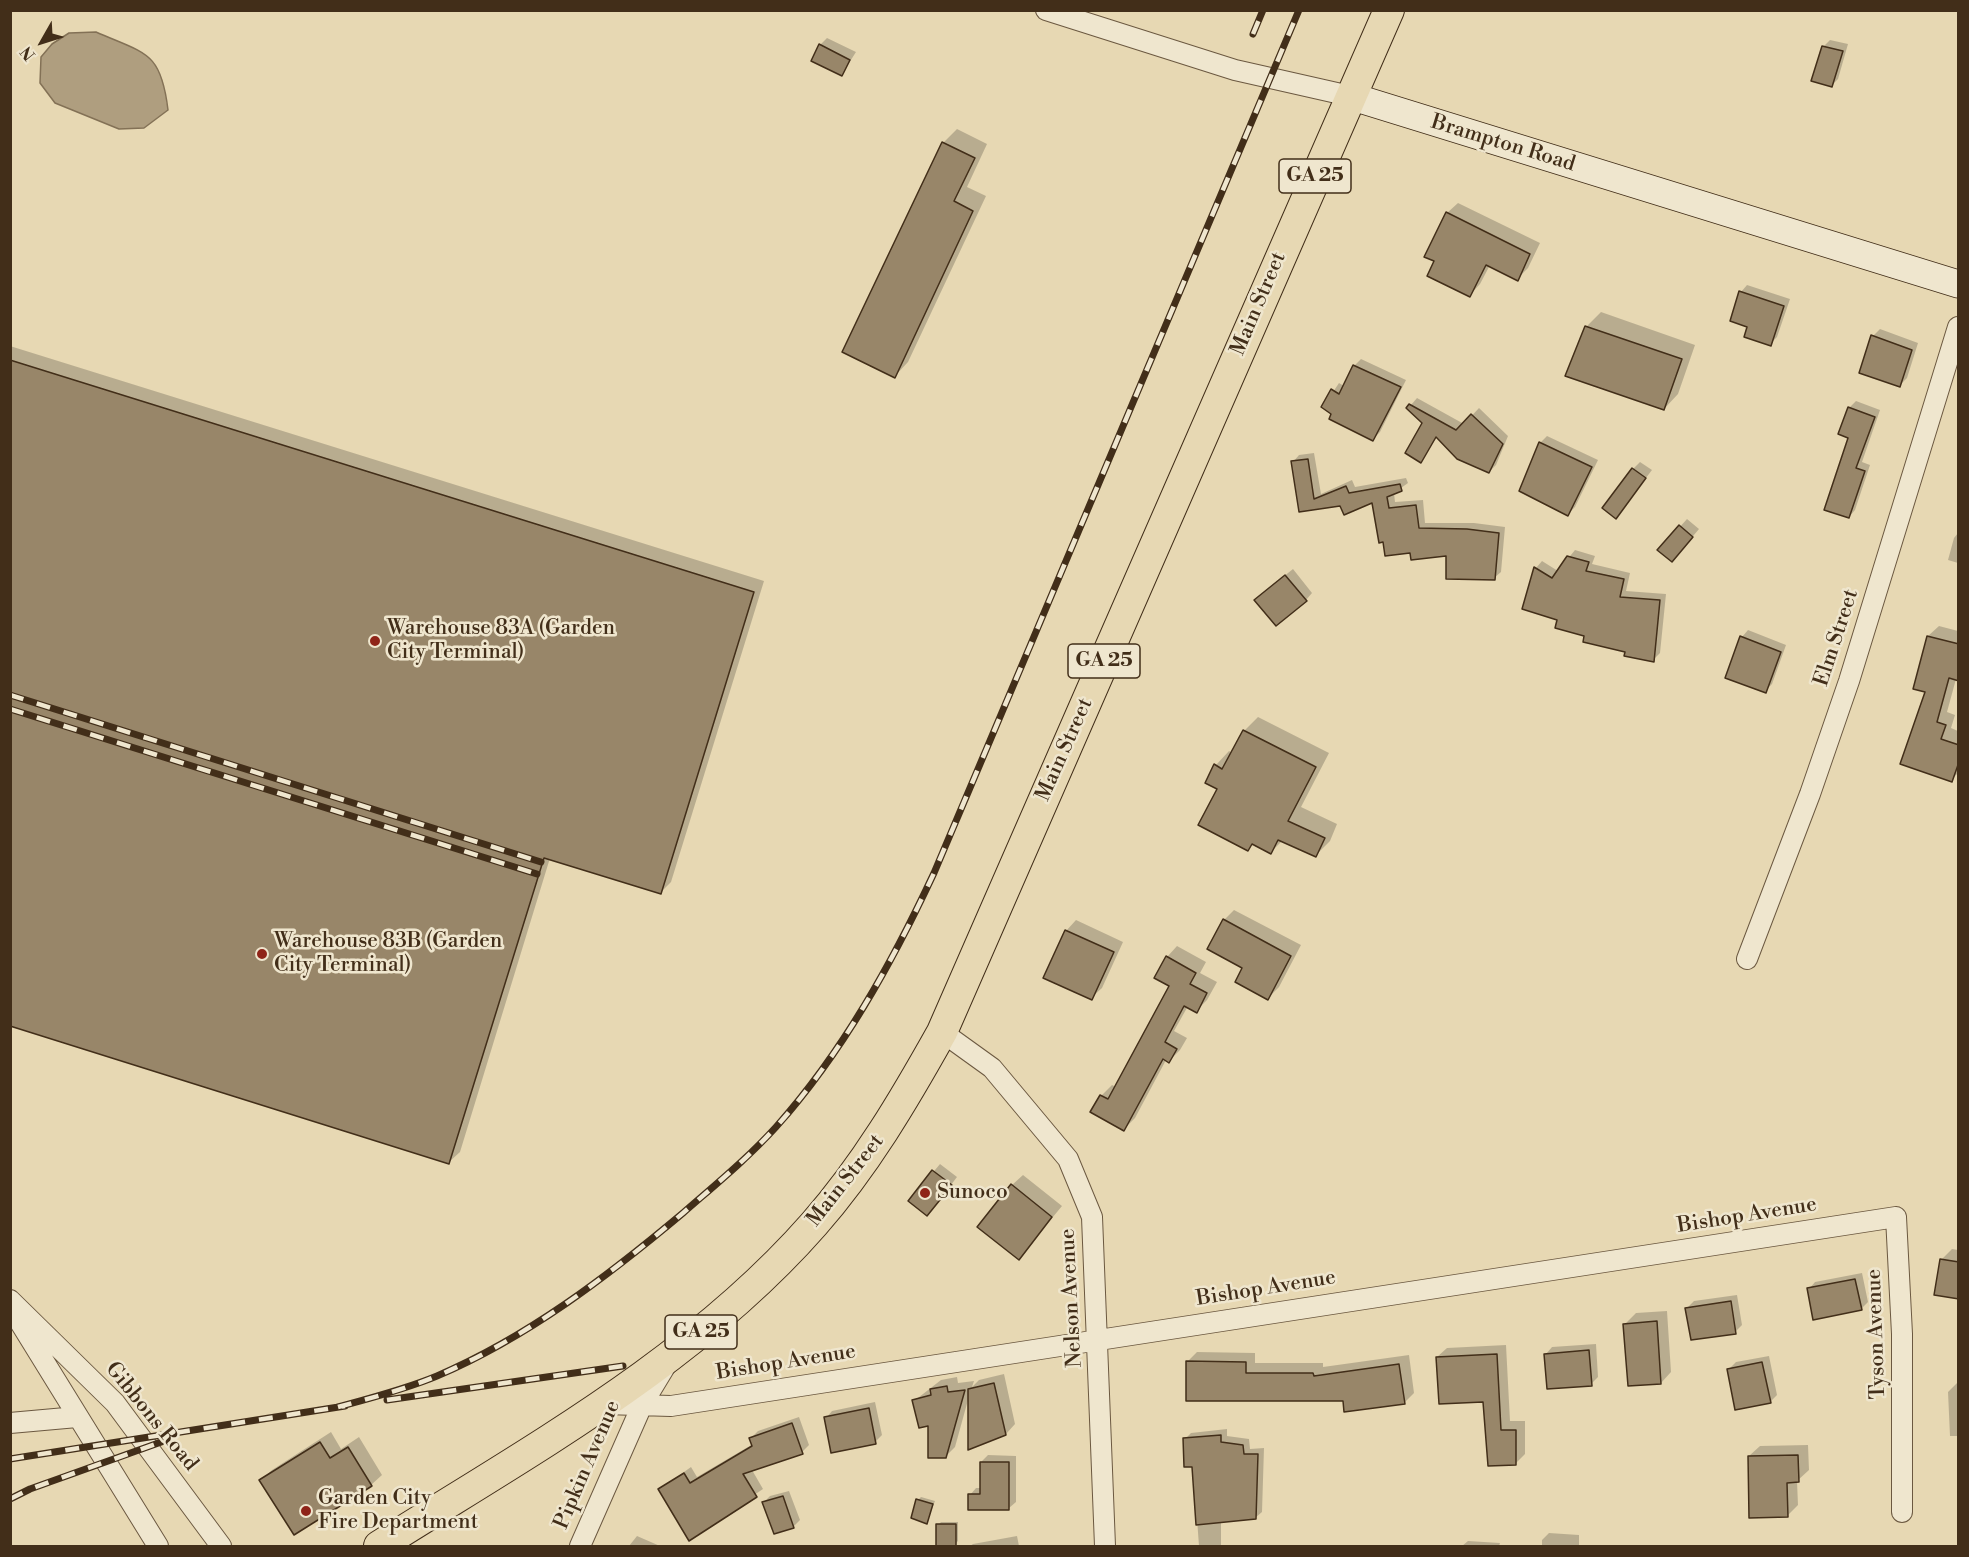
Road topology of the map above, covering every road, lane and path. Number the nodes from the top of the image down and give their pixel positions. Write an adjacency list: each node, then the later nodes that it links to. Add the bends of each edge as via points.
1 (1046, 10): 3 (street, Brampton Road, via 1235,70)
2 (1389, 10): 3 (main road, Main Street / GA 25)
3 (1350, 96): 4 (main road, Brampton Road); 7 (main road, Main Street / GA 25)
4 (1959, 284)
5 (1959, 327): 6 (street, Elm Street, via 1849,681)
6 (1747, 959)
7 (942, 1032): 11 (street, Nelson Avenue, via 992,1068 1068,1159 1092,1217); 12 (main road, Main Street / GA 25, via 885,1130 814,1224 733,1305)
8 (1896, 1217): 11 (street, Bishop Avenue); 17 (street, Tyson Avenue, via 1902,1334)
9 (10, 1300): 19 (street, Gibbons Road, via 115,1403)
10 (10, 1306): 15 (street)
11 (1098, 1339): 14 (street, Bishop Avenue, via 671,1406); 22 (street, Nelson Avenue)
12 (670, 1357): 13 (main road, Main Street / GA 25); 14 (street, Main Street)
13 (604, 1404): 14 (street, Pipkin Avenue); 20 (main road, Main Street / GA 25)
14 (643, 1404): 21 (street, Pipkin Avenue)
15 (77, 1417): 16 (street); 18 (street)
16 (10, 1423)
17 (1902, 1512)
18 (158, 1546)
19 (221, 1546)
20 (379, 1546)
21 (580, 1546)
22 (1105, 1546)

